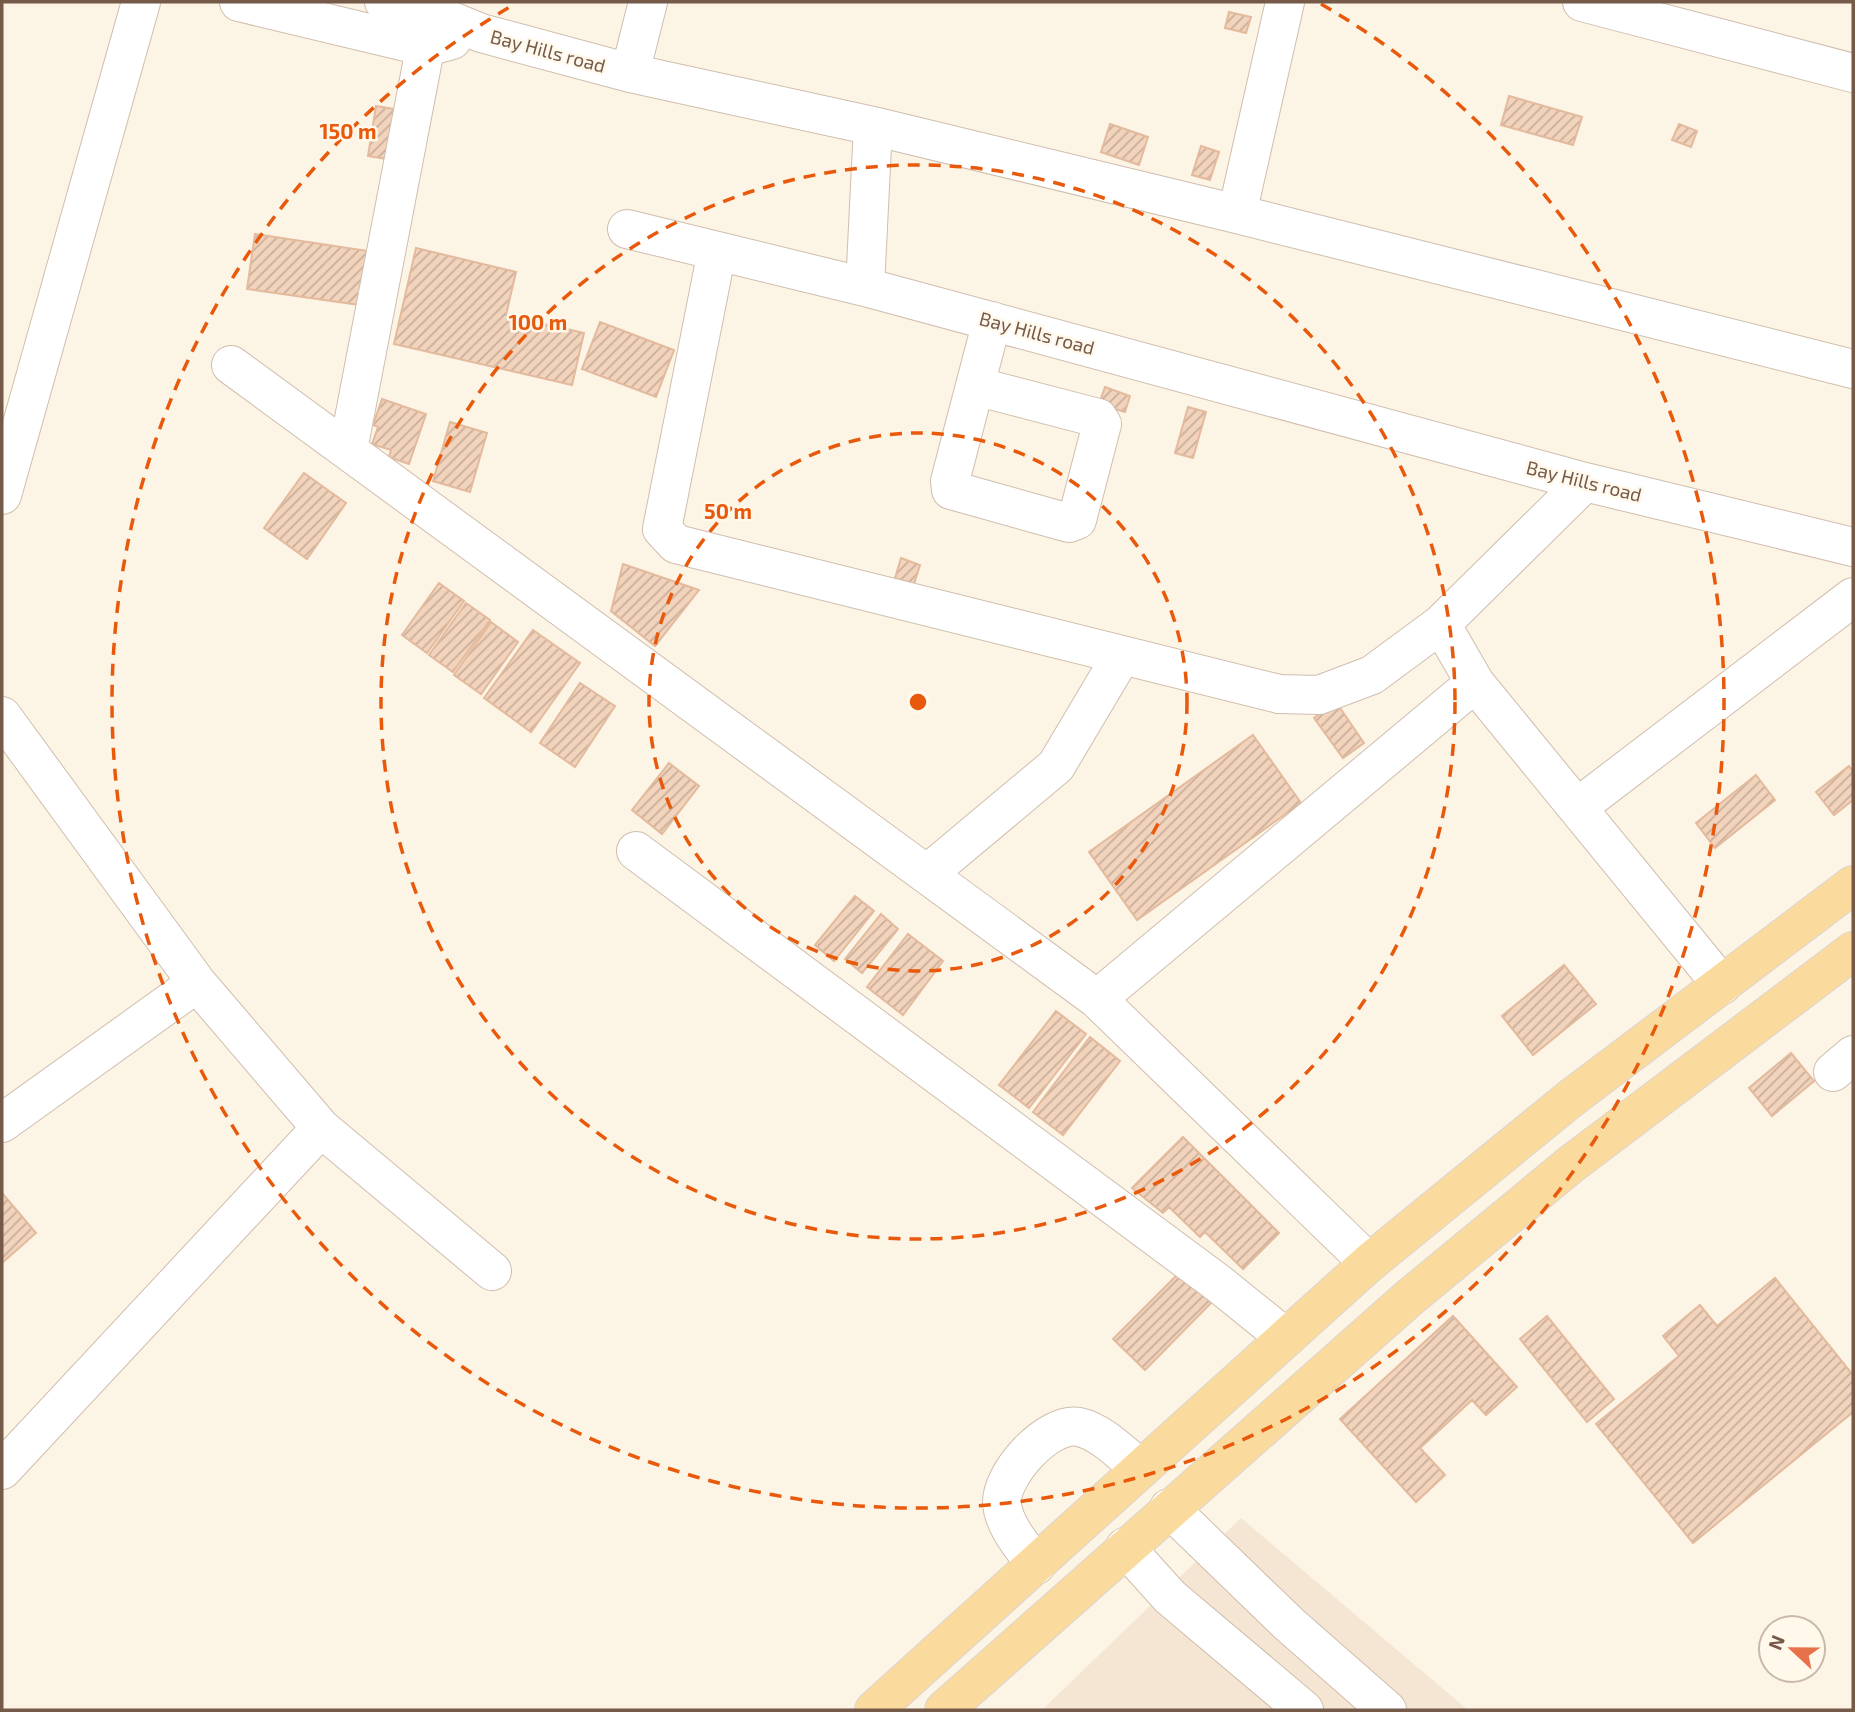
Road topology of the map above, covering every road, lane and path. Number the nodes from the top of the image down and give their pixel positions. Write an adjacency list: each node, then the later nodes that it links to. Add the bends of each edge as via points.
1 (141, 2): 21 (street)
2 (239, 2): 7 (street)
3 (384, 2): 7 (street)
4 (648, 2): 8 (street)
5 (1285, 2): 11 (street)
6 (1582, 2): 9 (street)
7 (431, 21): 8 (street, Bay Hills road); 19 (street)
8 (630, 72): 10 (street, Bay Hills road)
9 (1853, 73)
10 (873, 126): 11 (street, Bay Hills road); 14 (street)
11 (1237, 214): 17 (street, Bay Hills road)
12 (627, 229): 13 (street, Bay Hills road)
13 (717, 251): 14 (street, Bay Hills road); 25 (street, via 662,529 676,544)
14 (865, 287): 15 (street, Bay Hills road)
15 (992, 321): 18 (street); 20 (street, Bay Hills road)
16 (231, 365): 19 (street)
17 (1853, 369)
18 (975, 386)
19 (348, 450): 30 (street)
20 (1585, 482): 22 (street, Bay Hills road); 24 (street)
21 (2, 495)
22 (1853, 547)
23 (1853, 597): 28 (street)
24 (1441, 624): 25 (street, via 1372,675 1319,695 1279,694); 26 (street)
25 (1122, 655): 30 (street, via 1056,766)
26 (1475, 683): 28 (street); 35 (street)
27 (2, 716): 33 (street)
28 (1578, 807): 34 (street)
29 (636, 850): 40 (street)
30 (927, 874): 35 (street)
31 (1853, 886): 34 (main road)
32 (1853, 951): 42 (main road, via 1570,1165)
33 (197, 983): 36 (street); 37 (street)
34 (1722, 985): 38 (main road, via 1570,1099)
35 (1097, 999): 38 (street)
36 (2, 1123)
37 (321, 1128): 39 (street); 44 (street)
38 (1369, 1263): 40 (main road)
39 (492, 1271)
40 (1286, 1338): 41 (main road)
41 (1226, 1393): 42 (main road); 43 (main road)
42 (1259, 1429): 45 (main road)
43 (1141, 1469): 47 (main road); 47 (street, via 1095,1434 1078,1427 1057,1429 1040,1442 1013,1470 1003,1490 1002,1506 1010,1528)
44 (2, 1470)
45 (1169, 1508): 46 (main road); 51 (street, via 1289,1624)
46 (1125, 1547): 49 (main road); 50 (street, via 1170,1597)
47 (1036, 1564): 48 (main road)
48 (874, 1710)
49 (944, 1710)
50 (1304, 1710)
51 (1387, 1710)

